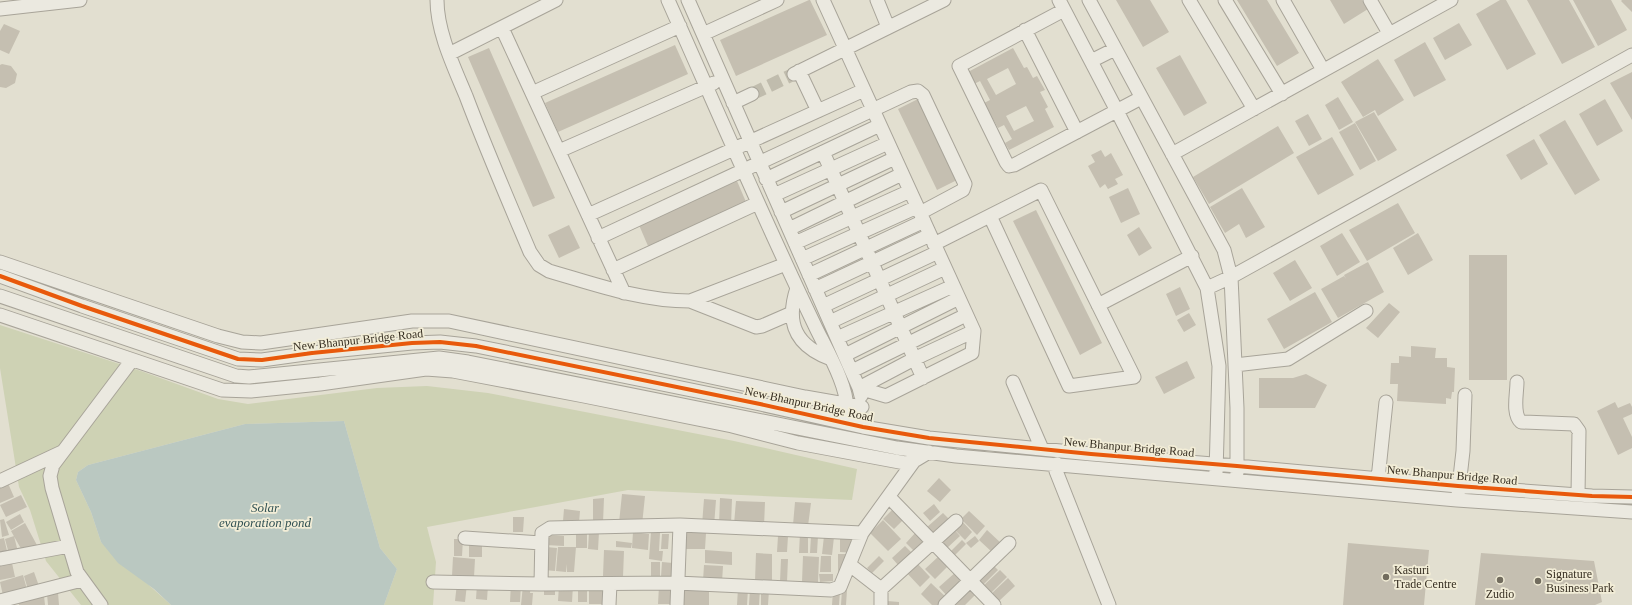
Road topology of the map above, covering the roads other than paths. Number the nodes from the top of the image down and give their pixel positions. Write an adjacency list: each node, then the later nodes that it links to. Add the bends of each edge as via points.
1 (2, 0): 17 (street)
2 (80, 0): 19 (street)
3 (436, 0): 28 (street)
4 (556, 0): 21 (street)
5 (668, 0): 20 (street)
6 (688, 0): 25 (street)
7 (777, 0): 25 (street)
8 (823, 0): 26 (street)
9 (877, 0): 22 (street)
10 (944, 0): 22 (street)
11 (1089, 0): 27 (street)
12 (1189, 0): 40 (street)
13 (1225, 0): 37 (street)
14 (1283, 0): 31 (street)
15 (1370, 0): 24 (street)
16 (1451, 0): 24 (street)
17 (0, 3)
18 (1061, 5): 23 (street); 30 (street)
19 (0, 10)
20 (680, 26): 33 (street); 35 (street)
21 (502, 28): 28 (street); 35 (street)
22 (888, 28): 26 (street)
23 (1025, 30): 45 (street); 45 (street, via 958,66 1006,162 1009,166 1014,165)
24 (1389, 33): 31 (street)
25 (703, 34): 32 (street)
26 (845, 48): 34 (street); 42 (street, via 796,72)
27 (1115, 49): 30 (street); 38 (street)
28 (449, 54): 89 (street, via 488,154 530,252 539,265 549,271)
29 (1632, 56): 83 (street)
30 (1091, 61): 43 (street)
31 (1323, 70): 37 (street)
32 (723, 79): 33 (street); 39 (street)
33 (706, 86): 48 (street); 49 (street)
34 (864, 90): 41 (street); 42 (street)
35 (532, 93): 49 (street)
36 (752, 94): 39 (street)
37 (1282, 94): 40 (street)
38 (1141, 98): 43 (street); 51 (street)
39 (733, 103): 46 (street)
40 (1254, 109): 51 (street)
41 (873, 110): 44 (street); 53 (street); 64 (street, via 911,92 918,91 923,95 965,184 963,190)
42 (818, 111): 46 (street)
43 (1117, 111): 45 (street); 74 (street)
44 (880, 125): 47 (street); 50 (street)
45 (1077, 132)
46 (750, 142): 48 (street); 53 (street)
47 (888, 143): 52 (street); 54 (street)
48 (734, 149): 55 (street); 65 (street)
49 (559, 151): 65 (street)
50 (823, 152): 54 (street); 57 (street)
51 (1172, 154): 83 (street, via 1224,250)
52 (895, 158): 56 (street); 58 (street)
53 (760, 163): 55 (street); 57 (street)
54 (830, 169): 58 (street); 60 (street)
55 (743, 170): 62 (street); 70 (street)
56 (902, 174): 59 (street); 61 (street)
57 (766, 179): 60 (street)
58 (837, 185): 61 (street); 63 (street)
59 (910, 191): 64 (street); 67 (street)
60 (774, 195): 63 (street)
61 (845, 202): 67 (street); 68 (street)
62 (758, 203): 78 (street); 80 (street)
63 (781, 212): 68 (street)
64 (920, 213): 69 (street); 72 (street); 73 (street)
65 (588, 215): 70 (street)
66 (990, 216): 72 (street); 94 (street, via 1041,190); 94 (street, via 1069,386 1134,377)
67 (852, 217): 69 (street); 71 (street)
68 (789, 229): 71 (street)
69 (859, 233): 73 (street); 75 (street)
70 (598, 238): 80 (street)
71 (795, 243): 75 (street)
72 (934, 244): 77 (street); 79 (street); 84 (street)
73 (865, 248): 77 (street); 81 (street)
74 (1192, 256): 87 (street); 94 (street)
75 (802, 259): 81 (street)
76 (0, 262): 118 (street, via 242,342 261,343 412,321 449,322)
77 (872, 263): 84 (street); 88 (street)
78 (786, 264): 86 (street); 93 (street)
79 (945, 268): 85 (street); 91 (street)
80 (613, 270): 89 (street)
81 (809, 274): 88 (street)
82 (0, 276): 120 (street, New Bhanpur Bridge Road, via 238,360 262,360 379,346 440,342 476,346)
83 (1231, 277): 87 (street); 110 (street)
84 (879, 280): 91 (street); 95 (street)
85 (953, 286): 92 (street); 97 (street)
86 (797, 288): 98 (street); 107 (street)
87 (1207, 288): 131 (street, via 1219,366)
88 (815, 289): 95 (street)
89 (624, 293): 93 (street)
90 (0, 296): 122 (street, New Bhanpur Bridge Road, via 236,376 249,377 439,358)
91 (886, 296): 97 (street); 101 (street)
92 (959, 298): 100 (street); 102 (street)
93 (690, 301): 98 (street, via 756,327)
94 (1098, 305)
95 (823, 306): 101 (street)
96 (1366, 311): 110 (street, via 1288,359)
97 (894, 312): 102 (street); 104 (street)
98 (792, 313): 107 (street, via 796,332 805,345 817,354)
99 (0, 315): 109 (street)
100 (966, 315): 103 (street); 105 (street)
101 (830, 322): 104 (street)
102 (900, 328): 105 (street); 106 (street)
103 (974, 331): 108 (street); 112 (street, via 972,353)
104 (837, 338): 106 (street)
105 (907, 344): 108 (street); 111 (street)
106 (845, 355): 111 (street)
107 (831, 359): 118 (street)
108 (914, 359): 112 (street); 115 (street)
109 (132, 360): 125 (street, via 222,390 237,391 320,384 426,369 454,371 616,402); 126 (street)
110 (1235, 365): 132 (street)
111 (852, 371): 115 (street)
112 (923, 378): 115 (street, via 886,396)
113 (1013, 382): 124 (street)
114 (1517, 382): 138 (street, via 1517,419 1521,422 1574,424 1579,430)
115 (859, 388): 119 (street)
116 (1465, 395): 137 (street)
117 (1386, 402): 134 (street)
118 (848, 405): 119 (street); 120 (street)
119 (862, 407): 121 (street)
120 (844, 422): 121 (street, New Bhanpur Bridge Road); 122 (street)
121 (863, 427): 123 (street); 124 (street, New Bhanpur Bridge Road, via 929,438)
122 (843, 436): 123 (street, New Bhanpur Bridge Road); 125 (street)
123 (860, 440): 127 (street, New Bhanpur Bridge Road); 128 (street)
124 (1042, 449): 131 (street, New Bhanpur Bridge Road)
125 (841, 451): 128 (street)
126 (63, 452): 136 (street); 150 (street, via 53,465 50,476)
127 (929, 452): 129 (street); 130 (street, New Bhanpur Bridge Road)
128 (858, 454): 129 (street, via 905,464)
129 (914, 461): 139 (street)
130 (1057, 464): 133 (street, New Bhanpur Bridge Road); 167 (street, via 1056,471)
131 (1217, 464): 132 (street, New Bhanpur Bridge Road); 133 (street)
132 (1237, 466): 134 (street, New Bhanpur Bridge Road); 135 (street)
133 (1215, 478): 135 (street, New Bhanpur Bridge Road)
134 (1378, 478): 137 (street, New Bhanpur Bridge Road)
135 (1236, 480): 141 (street, New Bhanpur Bridge Road)
136 (0, 481)
137 (1458, 486): 138 (street, New Bhanpur Bridge Road); 141 (street)
138 (1578, 495): 140 (street, New Bhanpur Bridge Road)
139 (889, 497): 145 (street); 147 (street)
140 (1632, 497)
141 (1457, 500): 142 (street, New Bhanpur Bridge Road)
142 (1632, 512)
143 (956, 521): 147 (street)
144 (680, 525): 145 (street); 148 (street, via 550,528 542,533); 156 (street)
145 (862, 533): 152 (street)
146 (465, 538): 148 (street)
147 (933, 542): 154 (street); 159 (street)
148 (541, 543): 157 (street)
149 (1009, 543): 154 (street)
150 (70, 546): 151 (street); 153 (street, via 77,572)
151 (0, 559)
152 (850, 565): 156 (street, via 840,587 831,590); 159 (street)
153 (82, 580): 160 (street); 161 (street)
154 (971, 580): 165 (street); 166 (street)
155 (433, 582): 157 (street)
156 (677, 583): 158 (street); 163 (street)
157 (541, 584): 158 (street)
158 (610, 584): 162 (street)
159 (882, 589): 164 (street)
160 (0, 601)
161 (101, 605)
162 (609, 605)
163 (677, 605)
164 (881, 605)
165 (945, 605)
166 (994, 605)
167 (1109, 605)

